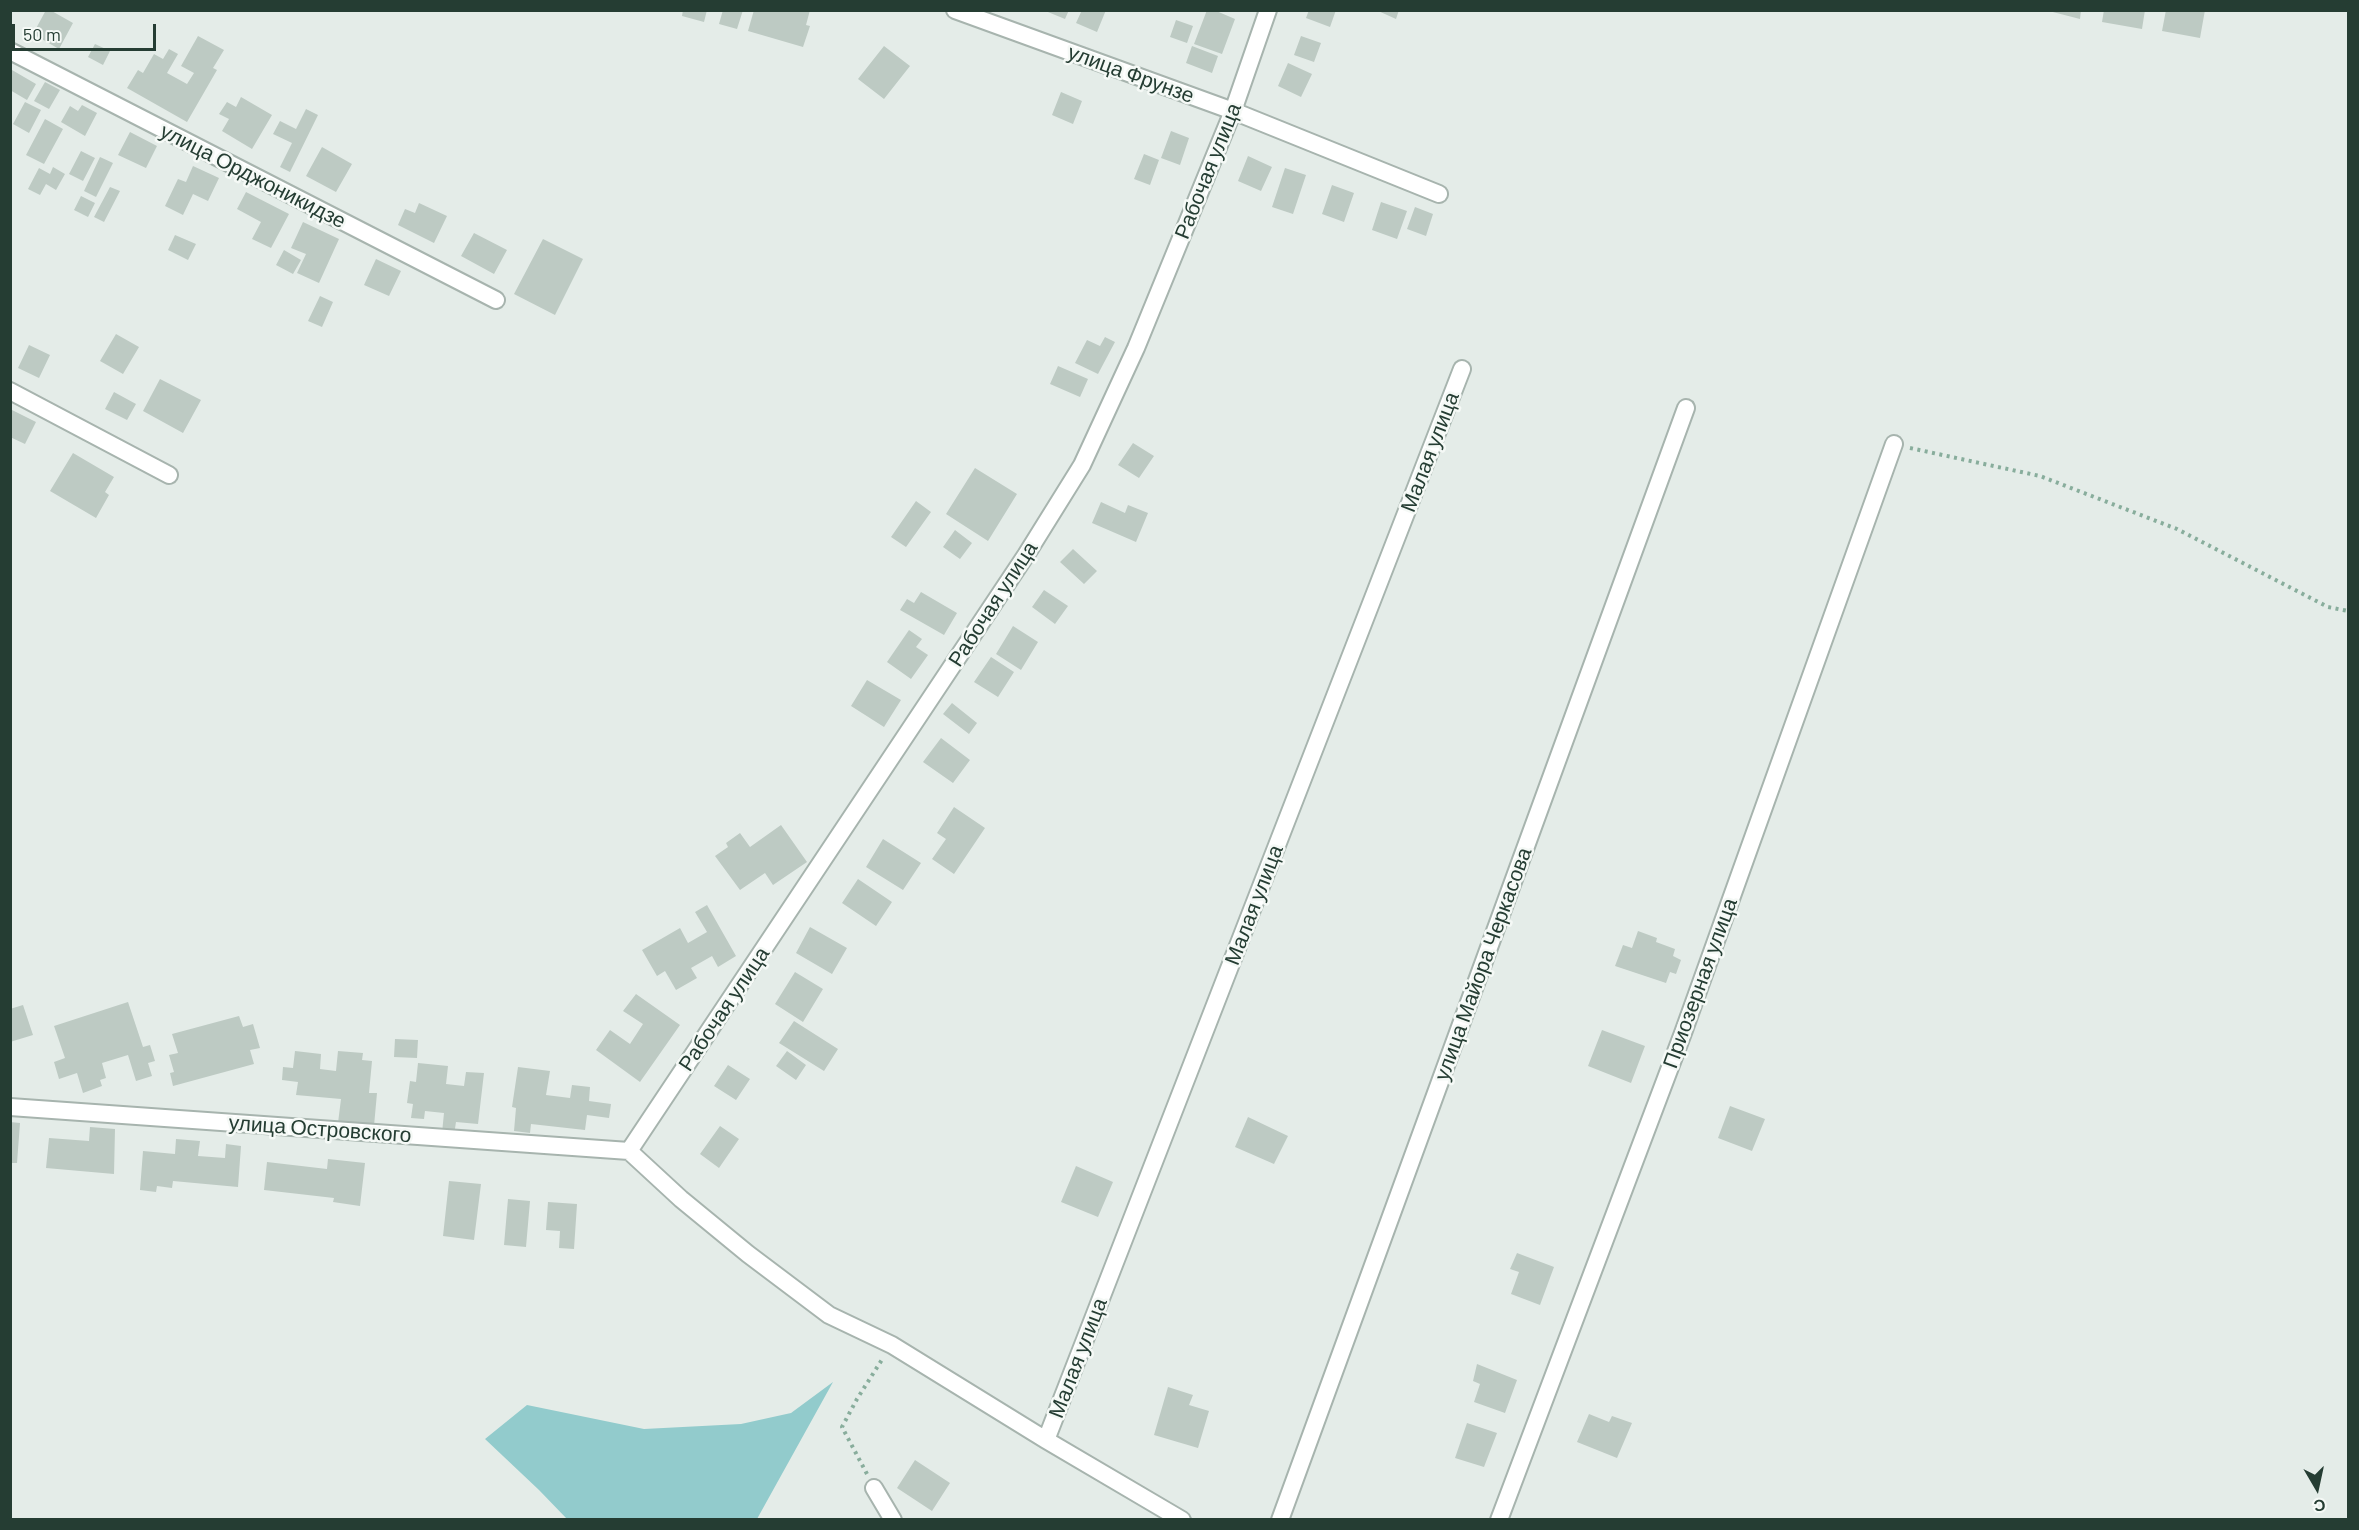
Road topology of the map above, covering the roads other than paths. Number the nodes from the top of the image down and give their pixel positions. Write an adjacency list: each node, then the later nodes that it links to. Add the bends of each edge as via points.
1 (955, 10): 4 (street, улица Фрунзе)
2 (1268, 10): 4 (street, Рабочая улица)
3 (10, 51): 6 (street, улица Орджоникидзе)
4 (1233, 111): 5 (street, улица Фрунзе); 13 (street, Рабочая улица, via 1137,348 1082,465)
5 (1439, 194)
6 (496, 300)
7 (1462, 369): 14 (street, Малая улица)
8 (10, 391): 11 (street)
9 (1686, 408): 18 (street, улица Майора Черкасова)
10 (1894, 444): 19 (street, Приозерная улица, via 1683,1033)
11 (169, 475)
12 (10, 1107): 13 (street, улица Островского)
13 (629, 1151): 14 (street, via 748,1254 829,1315 892,1345)
14 (1046, 1440): 17 (street)
15 (874, 1488): 16 (street)
16 (893, 1520)
17 (1182, 1520)
18 (1280, 1520)
19 (1499, 1520)

